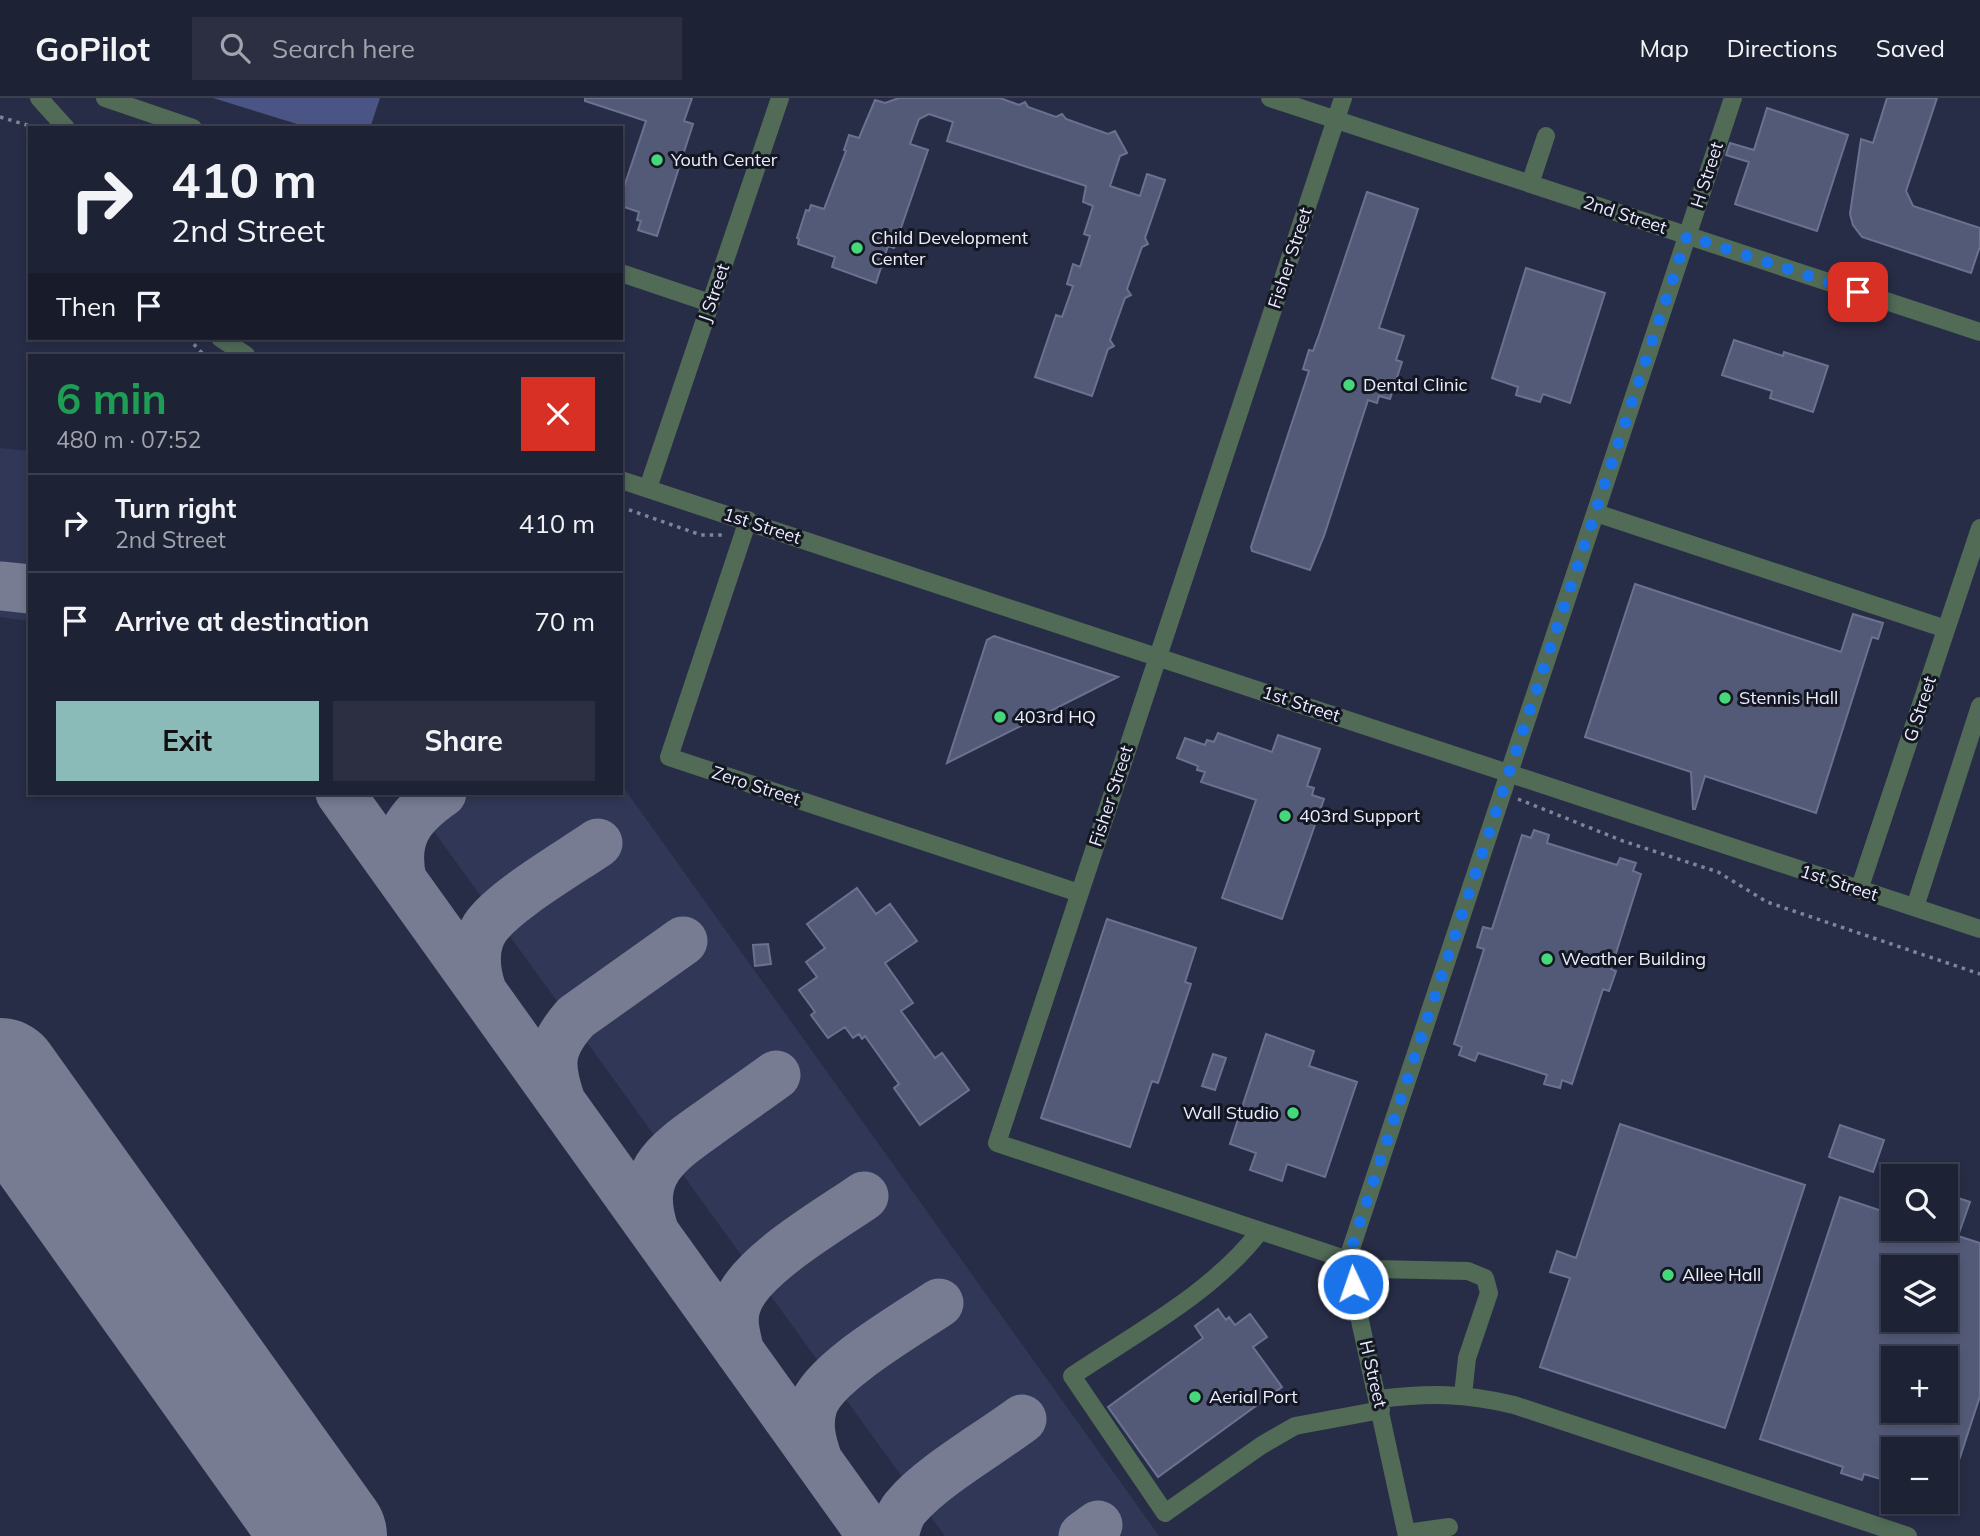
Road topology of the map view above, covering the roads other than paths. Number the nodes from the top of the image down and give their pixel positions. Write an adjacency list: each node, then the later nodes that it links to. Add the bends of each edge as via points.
1 (38, 98): 8 (street)
2 (105, 98): 9 (street)
3 (780, 98): 14 (street, J Street)
4 (1270, 98): 7 (street, 2nd Street)
5 (1343, 98): 7 (street, Fisher Street)
6 (1733, 98): 12 (street, H Street)
7 (1336, 120): 11 (street, 2nd Street); 24 (street, Fisher Street)
8 (64, 126)
9 (187, 126)
10 (1546, 136): 11 (street)
11 (1530, 184): 12 (street, 2nd Street)
12 (1687, 236): 15 (street, 2nd Street); 20 (street, H Street)
13 (623, 274): 14 (street)
14 (710, 303): 19 (street, J Street)
15 (1980, 332)
16 (223, 340): 17 (street)
17 (244, 354)
18 (623, 481): 19 (street, 1st Street)
19 (648, 488): 21 (street, 1st Street)
20 (1596, 513): 23 (street); 26 (street, H Street)
21 (748, 520): 24 (street, 1st Street); 28 (street, Zero Street, via 669,757)
22 (1980, 528): 23 (street, G Street)
23 (1946, 629): 27 (street, G Street)
24 (1156, 657): 26 (street, 1st Street); 28 (street, Fisher Street)
25 (1980, 706): 29 (street)
26 (1510, 772): 27 (street, 1st Street); 32 (street, H Street)
27 (1859, 890): 29 (street, 1st Street)
28 (1079, 893): 31 (street, Fisher Street, via 997,1143)
29 (1914, 907): 30 (street, 1st Street)
30 (1980, 929)
31 (1260, 1231): 32 (street, Fisher Street); 34 (street, via 1243,1253 1202,1288 1072,1376 1165,1513 1295,1426)
32 (1347, 1261): 33 (street, Fisher Street, via 1375,1269 1468,1271 1485,1278 1489,1293 1467,1358); 34 (street, H Street)
33 (1463, 1395): 34 (street); 37 (street, via 1514,1405)
34 (1380, 1405): 36 (street, H Street)
35 (1449, 1527): 36 (street)
36 (1407, 1535)
37 (1908, 1536)

